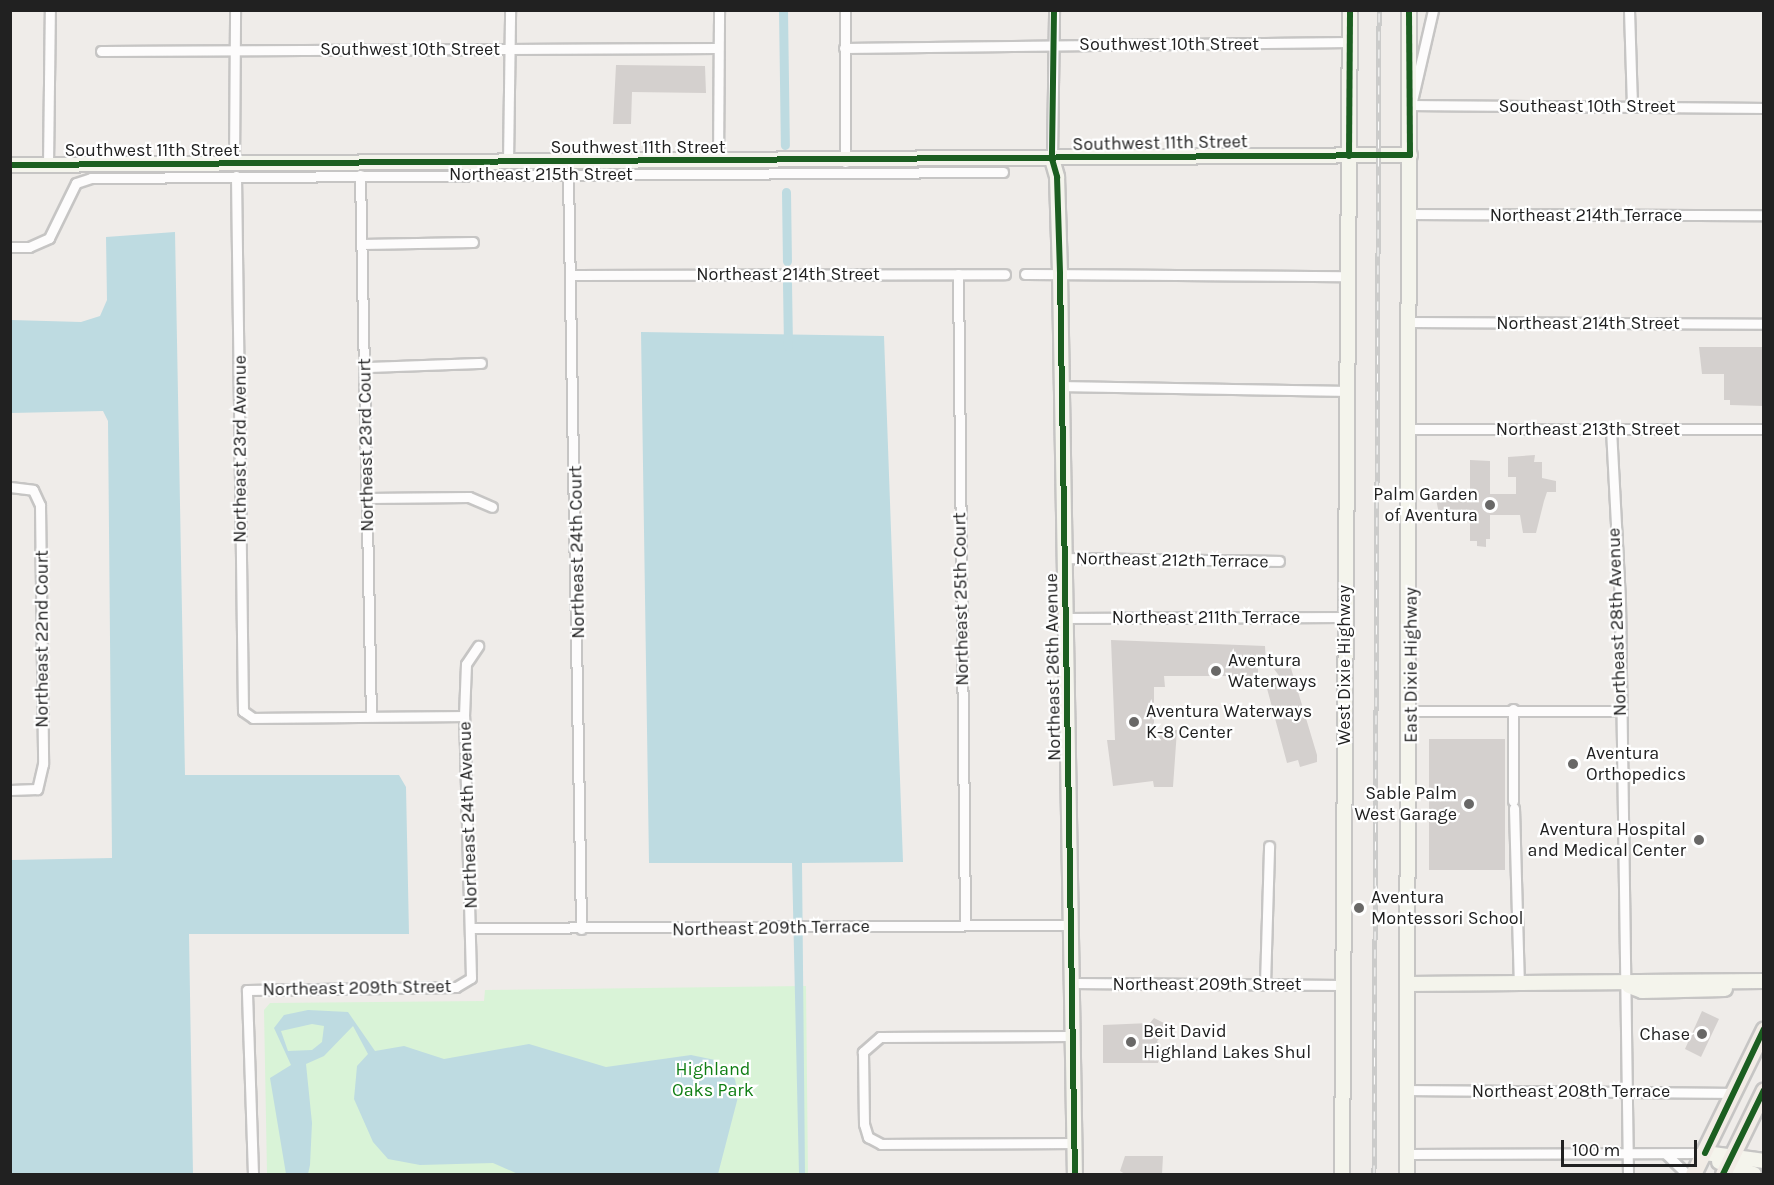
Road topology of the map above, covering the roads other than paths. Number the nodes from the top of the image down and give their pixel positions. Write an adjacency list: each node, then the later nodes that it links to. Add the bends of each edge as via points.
1 (50, 10): 28 (street)
2 (235, 10): 16 (street, Northeast 23rd Avenue)
3 (510, 10): 13 (street)
4 (719, 10): 14 (street)
5 (845, 10): 15 (street)
6 (1054, 10): 12 (street)
7 (1350, 10): 11 (street, West Dixie Highway)
8 (1409, 10): 18 (street, East Dixie Highway)
9 (1433, 10): 18 (street)
10 (1629, 10): 19 (street)
11 (1350, 42): 12 (street, Southwest 10th Street); 22 (street, West Dixie Highway)
12 (1054, 45): 15 (street, Southwest 10th Street); 23 (street)
13 (510, 48): 14 (street, Southwest 10th Street); 16 (street, Southwest 10th Street); 24 (street)
14 (718, 48): 25 (street)
15 (844, 48): 26 (street)
16 (233, 50): 17 (street, Southwest 10th Street); 29 (street, Northeast 23rd Avenue)
17 (101, 51)
18 (1411, 105): 19 (street, Southeast 10th Street); 21 (street, East Dixie Highway)
19 (1632, 106): 20 (street, Southeast 10th Street)
20 (1764, 108)
21 (1410, 155): 22 (street, Southwest 11th Street); 33 (street, East Dixie Highway)
22 (1349, 156): 23 (street, Southwest 11th Street); 43 (street, West Dixie Highway)
23 (1052, 159): 26 (street, Southwest 11th Street); 41 (street, Northeast 26th Avenue)
24 (508, 162): 25 (street, Southwest 11th Street); 29 (street, Southwest 11th Street)
25 (718, 162): 26 (street, Southwest 11th Street)
26 (845, 162)
27 (10, 165): 28 (street, Southwest 11th Street)
28 (48, 165): 29 (street, Southwest 11th Street)
29 (235, 170): 32 (street, Northeast 215th Street); 37 (street, Northeast 215th Street, via 81,179 49,238 29,247); 64 (street, Northeast 23rd Avenue, via 242,401 243,711 253,718)
30 (1003, 172): 31 (street, Northeast 215th Street)
31 (568, 174): 32 (street, Northeast 215th Street); 42 (street, Northeast 24th Court)
32 (360, 175): 36 (street, Northeast 23rd Court)
33 (1409, 214): 34 (street, Northeast 214th Terrace); 44 (street, East Dixie Highway)
34 (1764, 215)
35 (474, 242): 36 (street)
36 (362, 244): 47 (street, Northeast 23rd Court)
37 (10, 247)
38 (958, 274): 39 (street, Northeast 214th Street); 42 (street, Northeast 214th Street); 68 (street, Northeast 25th Court)
39 (1005, 274)
40 (1025, 274): 41 (street)
41 (1060, 274): 43 (street); 48 (street, Northeast 26th Avenue)
42 (571, 275): 71 (street, Northeast 24th Court)
43 (1346, 276): 49 (street, West Dixie Highway)
44 (1412, 322): 45 (street, Northeast 214th Street); 50 (street, East Dixie Highway)
45 (1764, 324)
46 (481, 363): 47 (street)
47 (366, 367): 54 (street, Northeast 23rd Court)
48 (1062, 386): 49 (street); 56 (street, Northeast 26th Avenue)
49 (1346, 391): 58 (street, West Dixie Highway)
50 (1412, 429): 51 (street, Northeast 213th Street); 62 (street, East Dixie Highway)
51 (1611, 429): 52 (street, Northeast 213th Street); 63 (street, Northeast 28th Avenue)
52 (1764, 429)
53 (10, 487): 66 (street, Northeast 22nd Court, via 33,490 42,530 43,764 37,789)
54 (367, 498): 55 (street, via 468,497); 64 (street, Northeast 23rd Court)
55 (492, 507)
56 (1065, 558): 57 (street, Northeast 212th Terrace); 59 (street, Northeast 26th Avenue)
57 (1279, 561)
58 (1344, 616): 59 (street, Northeast 211th Terrace); 78 (street, West Dixie Highway)
59 (1067, 618): 69 (street, Northeast 26th Avenue)
60 (478, 646): 65 (street, Northeast 24th Avenue, via 466,664)
61 (1513, 709): 62 (street); 63 (street); 76 (street)
62 (1411, 711): 75 (street, East Dixie Highway)
63 (1621, 711): 79 (street, Northeast 28th Avenue)
64 (371, 716): 65 (street)
65 (464, 716): 70 (street, Northeast 24th Avenue)
66 (10, 790)
67 (1269, 846): 74 (street)
68 (965, 925): 69 (street, Northeast 209th Terrace); 71 (street, Northeast 209th Terrace)
69 (1071, 925): 73 (street, Northeast 26th Avenue)
70 (472, 928): 71 (street, Northeast 209th Terrace); 77 (street, Northeast 24th Avenue, via 472,968)
71 (581, 929)
72 (1764, 981): 79 (street, via 1655,980)
73 (1071, 983): 74 (street, Northeast 209th Street); 82 (street, Northeast 26th Avenue)
74 (1265, 984): 78 (street, Northeast 209th Street)
75 (1408, 984): 76 (street); 83 (street, East Dixie Highway)
76 (1519, 984): 79 (street)
77 (466, 985): 94 (street, Northeast 209th Street, via 247,990)
78 (1343, 985): 96 (street, West Dixie Highway)
79 (1626, 985): 80 (street, via 1642,992); 85 (street, Northeast 28th Avenue)
80 (1764, 990)
81 (1764, 1029): 86 (main road)
82 (1072, 1036): 87 (street, Northeast 26th Avenue); 87 (street, via 880,1037 863,1052 864,1124 868,1137 881,1144)
83 (1408, 1090): 85 (street, Northeast 208th Terrace); 90 (street, East Dixie Highway)
84 (1764, 1090): 93 (main road)
85 (1627, 1091): 86 (street, Northeast 208th Terrace); 91 (street, Northeast 28th Avenue)
86 (1734, 1093): 89 (main road)
87 (1074, 1143): 95 (street, Northeast 26th Avenue)
88 (1664, 1153): 89 (street); 91 (street); 99 (street)
89 (1705, 1153): 93 (street); 100 (main road)
90 (1407, 1154): 91 (street); 97 (street, East Dixie Highway)
91 (1628, 1155): 98 (street, Northeast 28th Avenue)
92 (1764, 1161): 93 (street)
93 (1727, 1165): 101 (street)
94 (253, 1174)
95 (1075, 1174)
96 (1342, 1174)
97 (1407, 1174)
98 (1628, 1174)
99 (1687, 1174)
100 (1693, 1174)
101 (1754, 1174)

